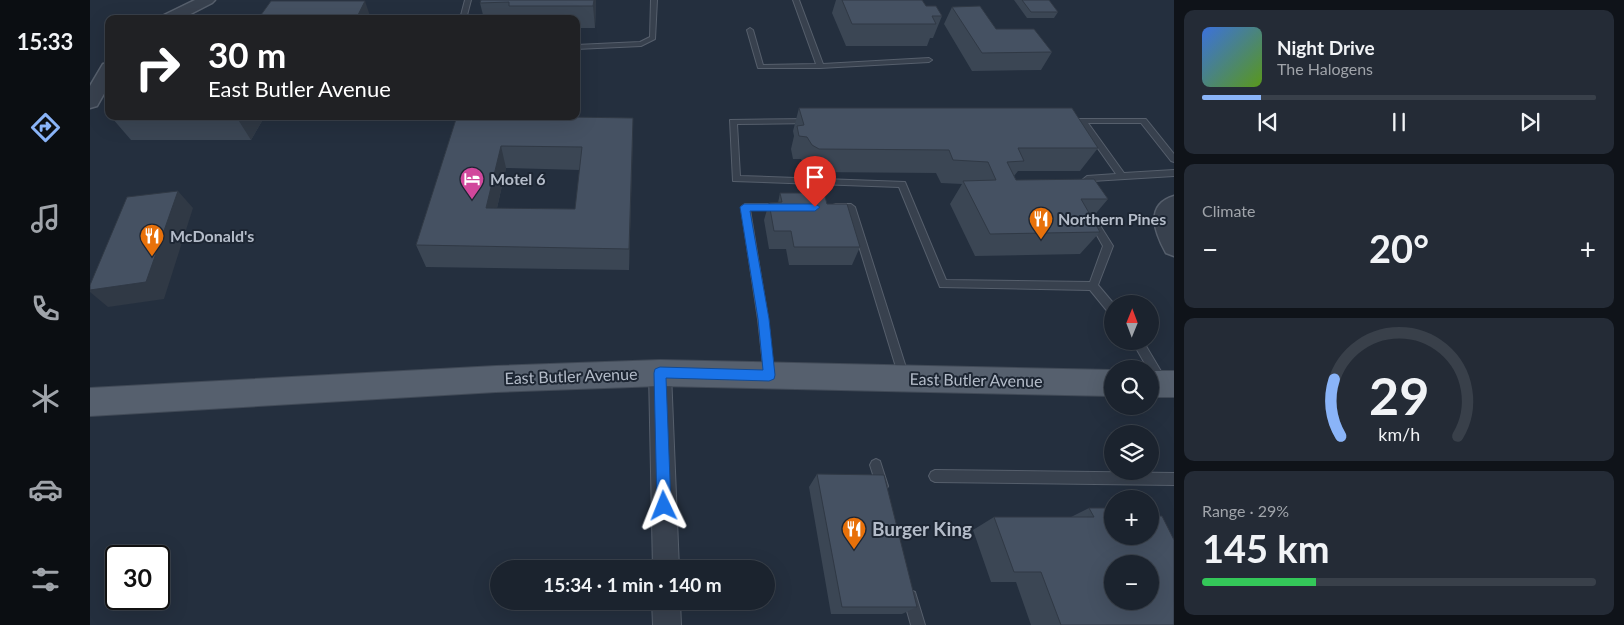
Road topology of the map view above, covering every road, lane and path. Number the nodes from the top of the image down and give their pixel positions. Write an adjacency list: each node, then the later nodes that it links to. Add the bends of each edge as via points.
1 (206, 0): 5 (street)
2 (468, 0): 6 (lane)
3 (654, 0): 8 (lane, via 653,38 641,44)
4 (796, 0): 10 (lane)
5 (176, 15)
6 (465, 15)
7 (750, 30): 10 (lane, via 760,67)
8 (580, 47)
9 (929, 60): 10 (lane)
10 (820, 66)
11 (105, 75): 12 (street)
12 (90, 102)
13 (822, 121): 25 (lane, via 733,122 736,179 902,184 943,284)
14 (1062, 121): 15 (lane)
15 (1082, 121): 16 (lane, via 1143,121); 18 (lane)
16 (1174, 159)
17 (1174, 173): 18 (lane)
18 (1122, 176): 19 (lane, via 1090,178 1074,192)
19 (1079, 200)
20 (1174, 204): 24 (street, via 1165,216 1165,228)
21 (793, 207): 29 (lane, via 744,207)
22 (822, 207): 30 (lane, via 851,207)
23 (1089, 215): 25 (lane, via 1108,246)
24 (1174, 247)
25 (1093, 286): 26 (lane)
26 (1104, 299)
27 (1141, 350): 32 (lane)
28 (660, 373): 29 (main road, East Butler Avenue); 33 (main road, East Butler Avenue); 38 (street)
29 (769, 375): 30 (main road, East Butler Avenue)
30 (905, 378): 31 (main road, East Butler Avenue)
31 (1104, 383)
32 (1162, 384)
33 (90, 402)
34 (876, 465): 37 (lane)
35 (936, 476): 36 (lane)
36 (1174, 479)
37 (886, 503)
38 (666, 560)
39 (908, 587): 42 (lane)
40 (666, 610): 41 (street)
41 (667, 625)
42 (918, 625)

